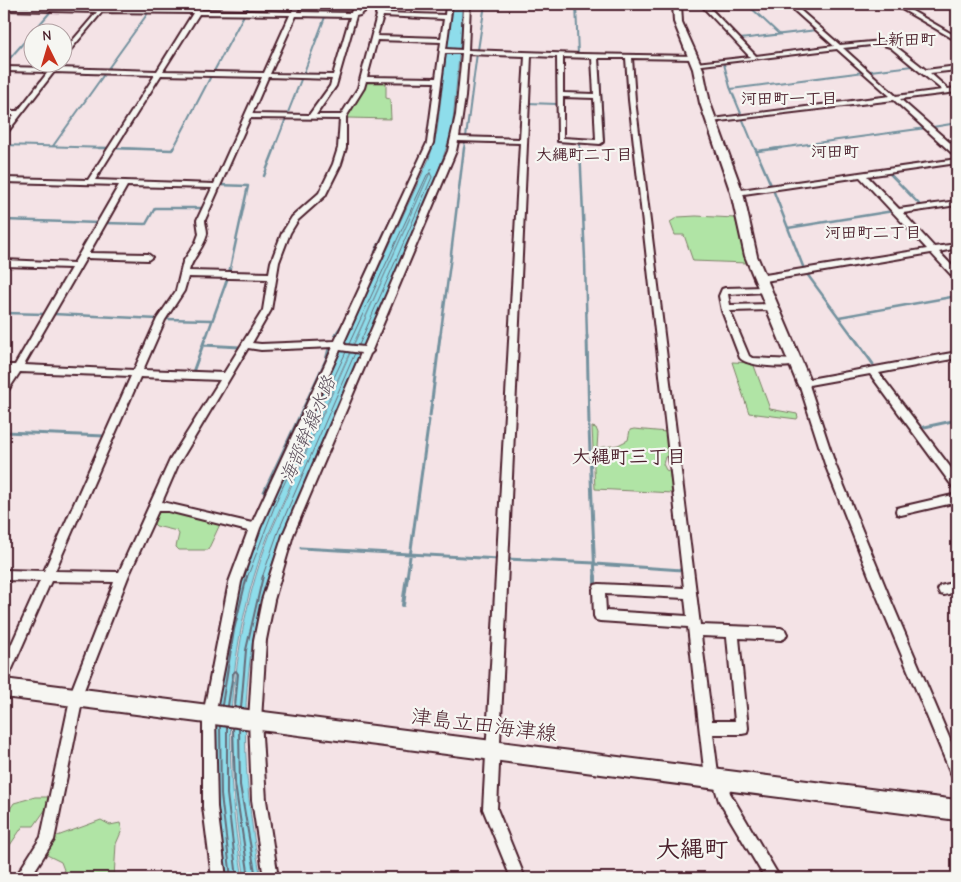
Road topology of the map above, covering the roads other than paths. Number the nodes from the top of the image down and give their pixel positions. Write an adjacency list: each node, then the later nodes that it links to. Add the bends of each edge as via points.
1 (106, 4): 16 (street)
2 (202, 4): 17 (street)
3 (298, 4): 18 (street)
4 (357, 4): 20 (street)
5 (371, 4): 20 (street)
6 (382, 4): 19 (street)
7 (449, 4): 21 (street)
8 (467, 4): 28 (street)
9 (677, 4): 34 (street, via 678,22)
10 (703, 4): 33 (street)
11 (790, 4): 26 (street)
12 (896, 4): 23 (street)
13 (945, 4): 14 (street)
14 (957, 6)
15 (6, 8): 16 (street)
16 (101, 10): 17 (street); 25 (street)
17 (197, 12): 18 (street); 41 (street)
18 (293, 14): 20 (street); 42 (street)
19 (379, 14): 21 (street); 22 (street)
20 (353, 15): 43 (street)
21 (447, 18): 24 (street)
22 (375, 38): 24 (street); 44 (street)
23 (957, 39)
24 (445, 40): 27 (street)
25 (72, 46)
26 (840, 48): 33 (street); 40 (street, via 880,42 889,44); 50 (street)
27 (443, 51): 28 (street); 45 (street)
28 (464, 52): 29 (street); 58 (street)
29 (528, 54): 30 (street); 59 (street)
30 (560, 55): 31 (street); 48 (street)
31 (595, 55): 32 (street); 49 (street)
32 (629, 56): 34 (street); 104 (street)
33 (755, 58): 34 (street)
34 (695, 61): 56 (street)
35 (957, 68): 40 (street)
36 (4, 69): 37 (street)
37 (22, 69)
38 (72, 71): 41 (street)
39 (51, 72): 52 (street)
40 (925, 72): 47 (street)
41 (159, 73): 42 (street); 64 (street)
42 (266, 75): 43 (street); 53 (street)
43 (336, 77): 54 (street)
44 (365, 78): 45 (street); 55 (street)
45 (439, 80): 83 (street, via 430,143)
46 (957, 90): 47 (street)
47 (947, 91): 50 (street)
48 (560, 95): 49 (street); 49 (street, via 560,140 600,142)
49 (598, 96)
50 (896, 98): 56 (street); 60 (street)
51 (4, 113): 52 (street)
52 (19, 113): 57 (street)
53 (247, 116): 54 (street); 66 (street)
54 (311, 117): 55 (street)
55 (343, 117): 77 (street, via 338,164 322,194 290,226)
56 (713, 121): 67 (street)
57 (4, 133)
58 (455, 139): 59 (street); 84 (street)
59 (523, 141): 114 (street)
60 (957, 153)
61 (957, 161): 62 (street)
62 (862, 175): 67 (street); 69 (street)
63 (4, 180): 64 (street)
64 (90, 183): 65 (street)
65 (124, 184): 66 (street); 72 (street)
66 (216, 186): 76 (street, via 201,220 203,234 187,262)
67 (737, 193): 79 (street, via 745,238)
68 (957, 203): 69 (street)
69 (897, 212): 71 (street)
70 (957, 246): 71 (street)
71 (933, 250): 78 (street); 79 (street)
72 (83, 255): 73 (street); 75 (street)
73 (148, 257)
74 (4, 263): 75 (street)
75 (77, 266): 88 (street)
76 (185, 274): 77 (street); 90 (street, via 178,296 161,319)
77 (272, 276): 82 (street, via 267,310)
78 (957, 276)
79 (762, 284): 80 (street); 81 (street, via 725,291)
80 (772, 307): 81 (street); 86 (street)
81 (726, 308): 86 (street, via 745,358 750,361)
82 (246, 345): 83 (street); 91 (street)
83 (340, 346): 84 (street); 98 (street)
84 (366, 351): 112 (street, via 276,568 260,640)
85 (957, 355): 89 (street)
86 (795, 362): 92 (street)
87 (4, 368): 88 (street)
88 (17, 369): 90 (street); 93 (street)
89 (872, 370): 92 (street); 94 (street)
90 (137, 373): 91 (street); 100 (street)
91 (227, 377): 96 (street, via 174,463)
92 (804, 383): 115 (street, via 830,464)
93 (4, 390)
94 (957, 484)
95 (957, 498): 97 (street)
96 (156, 506): 98 (street, via 168,506); 101 (street)
97 (901, 511)
98 (255, 528): 111 (street, via 235,582)
99 (4, 575): 100 (street)
100 (47, 577): 101 (street); 108 (street)
101 (122, 577): 110 (street)
102 (957, 587): 103 (street)
103 (944, 590)
104 (690, 594): 105 (street); 105 (street, via 599,589 600,616)
105 (694, 626): 106 (street); 113 (street)
106 (732, 632): 107 (street); 113 (street, via 742,728)
107 (781, 634)
108 (4, 674)
109 (4, 688): 110 (street, 津島立田海津線)
110 (76, 697): 111 (street, 津島立田海津線); 118 (street, via 47,840)
111 (209, 715): 112 (street, 津島立田海津線); 119 (street, via 210,807)
112 (251, 719): 114 (street, 津島立田海津線); 120 (street)
113 (706, 727): 116 (street)
114 (492, 750): 116 (street, 津島立田海津線); 121 (street, via 490,809)
115 (957, 771)
116 (716, 779): 117 (street, 津島立田海津線); 122 (street)
117 (957, 810)
118 (22, 878)
119 (219, 878)
120 (271, 878)
121 (518, 878)
122 (772, 878)

